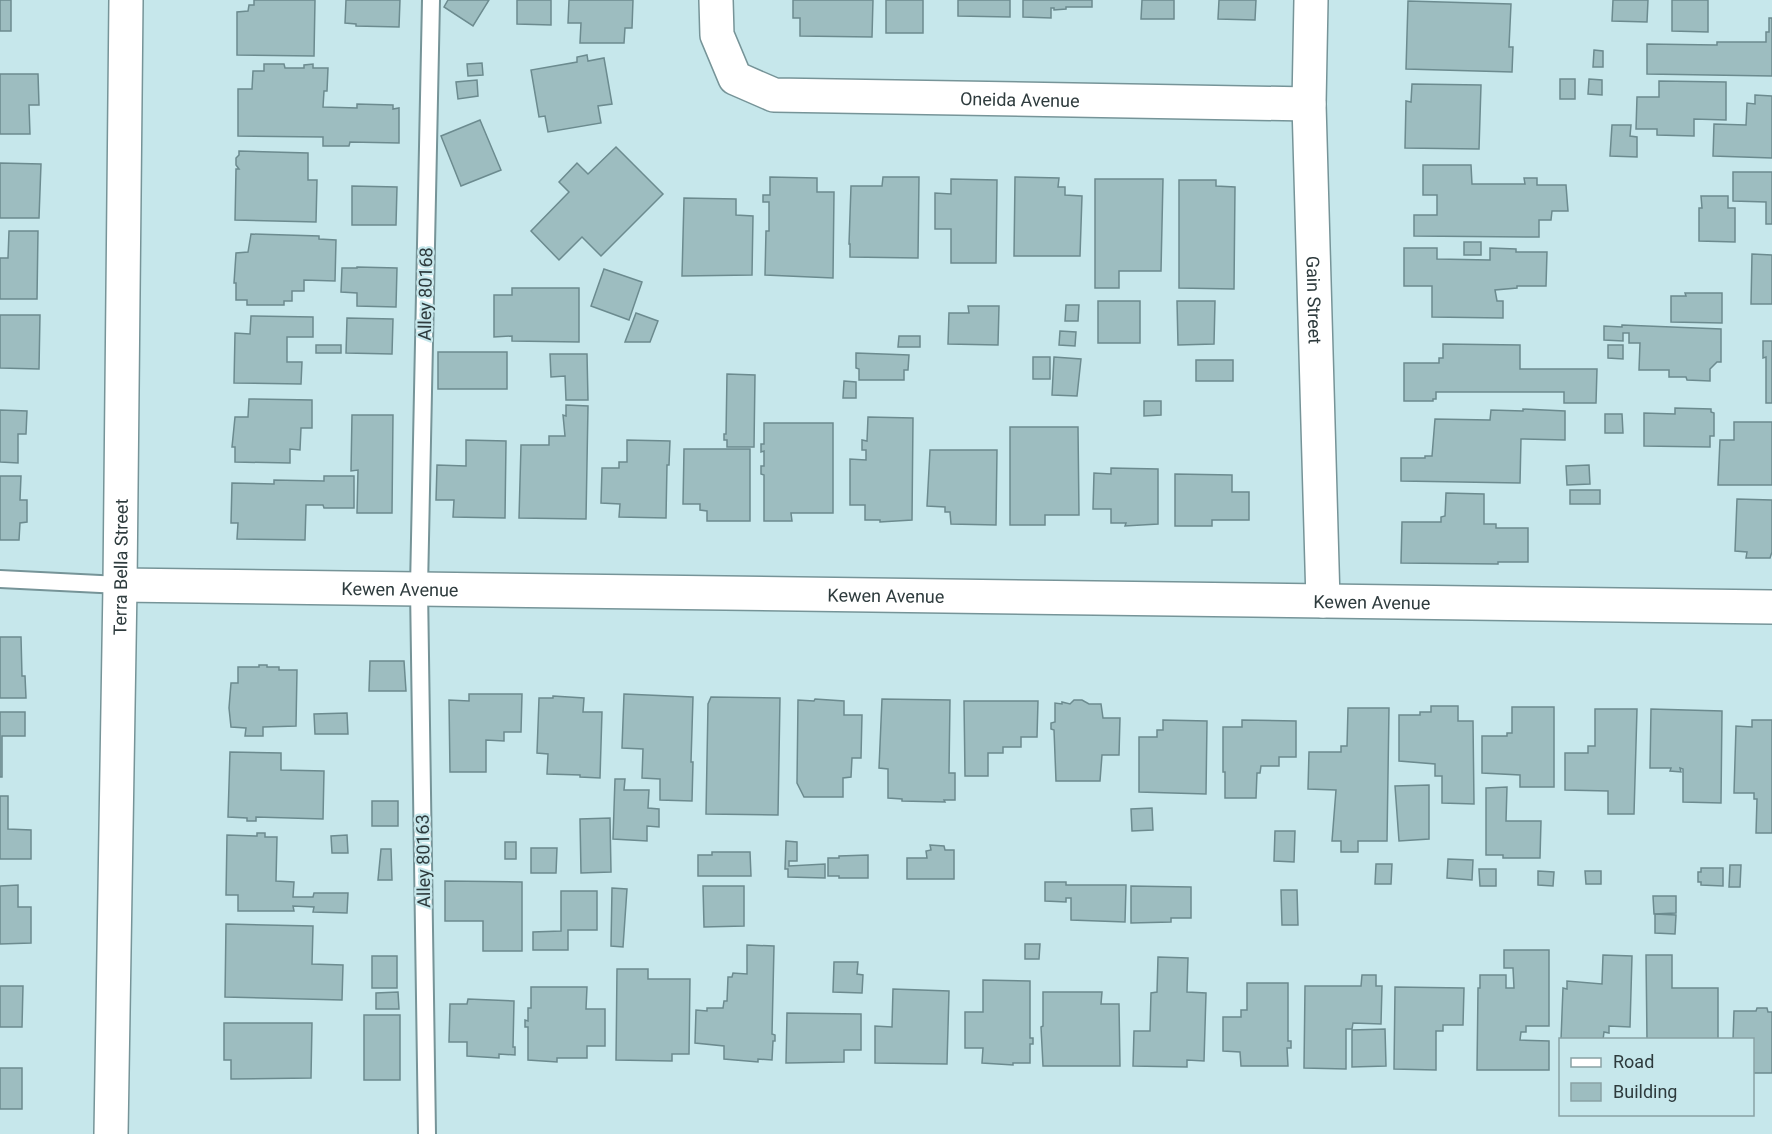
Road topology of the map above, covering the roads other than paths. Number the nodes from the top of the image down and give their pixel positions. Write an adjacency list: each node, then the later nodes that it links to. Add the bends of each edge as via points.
1 (126, 0): 7 (street, Terra Bella Street)
2 (431, 0): 8 (lane, Alley 80168)
3 (717, 0): 5 (street, Oneida Avenue, via 717,35 735,78 774,95)
4 (1311, 0): 5 (street, Gain Street)
5 (1309, 104): 9 (street, Gain Street)
6 (0, 579): 7 (lane, Kewen Avenue)
7 (120, 585): 8 (street, Kewen Avenue); 11 (street, Terra Bella Street)
8 (419, 588): 9 (street, Kewen Avenue); 12 (lane, Alley 80163)
9 (1323, 601): 10 (street, Kewen Avenue)
10 (1772, 608)
11 (111, 1134)
12 (427, 1134)

